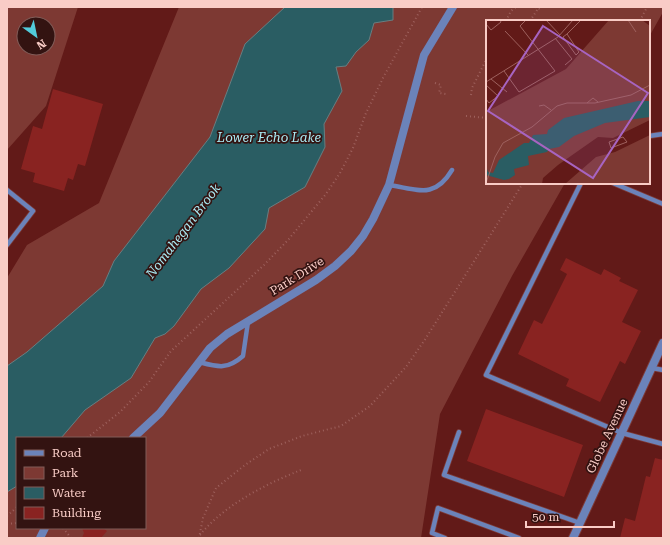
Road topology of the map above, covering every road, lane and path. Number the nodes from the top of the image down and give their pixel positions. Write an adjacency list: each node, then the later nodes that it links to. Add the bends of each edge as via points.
1 (422, 7): 33 (path, via 369,107 353,148 326,194 274,255 170,351 149,382 120,412)
2 (453, 7): 22 (street, Park Drive, via 424,55)
3 (516, 7): 7 (path)
4 (535, 7): 6 (path)
5 (647, 7): 9 (path)
6 (539, 8): 8 (path)
7 (506, 20)
8 (531, 20)
9 (640, 20)
10 (486, 60): 13 (path, via 472,88)
11 (435, 83): 12 (path, via 441,84 439,92)
12 (446, 94)
13 (471, 96)
14 (466, 116): 15 (path)
15 (486, 118)
16 (663, 134): 17 (lane)
17 (650, 136)
18 (452, 170): 22 (lane, via 440,185 433,189)
19 (523, 184): 41 (path, via 406,367 370,406 341,426 302,436 269,449 216,488)
20 (581, 184): 32 (lane, via 486,375)
21 (615, 184): 24 (lane)
22 (389, 185): 26 (street, Park Drive, via 373,219 351,251 316,280)
23 (7, 190): 25 (lane, via 33,211)
24 (663, 204)
25 (7, 245)
26 (248, 320): 28 (street, Park Drive, via 210,348); 28 (lane, via 243,356 234,364 220,367)
27 (663, 343): 29 (street, Globe Avenue)
28 (199, 362): 34 (street, Park Drive, via 160,412)
29 (652, 368): 30 (lane); 32 (street, Globe Avenue)
30 (663, 370)
31 (460, 432): 39 (lane, via 444,475)
32 (622, 433): 35 (lane); 39 (street, Globe Avenue)
33 (88, 437)
34 (134, 437)
35 (663, 444)
36 (302, 470): 41 (path, via 247,497 221,514)
37 (16, 508): 38 (path)
38 (7, 516)
39 (580, 524): 45 (street, Globe Avenue)
40 (64, 529): 42 (path)
41 (199, 537)
42 (71, 538)
43 (445, 538): 44 (lane, via 432,533 438,508)
44 (519, 538)
45 (574, 538)

